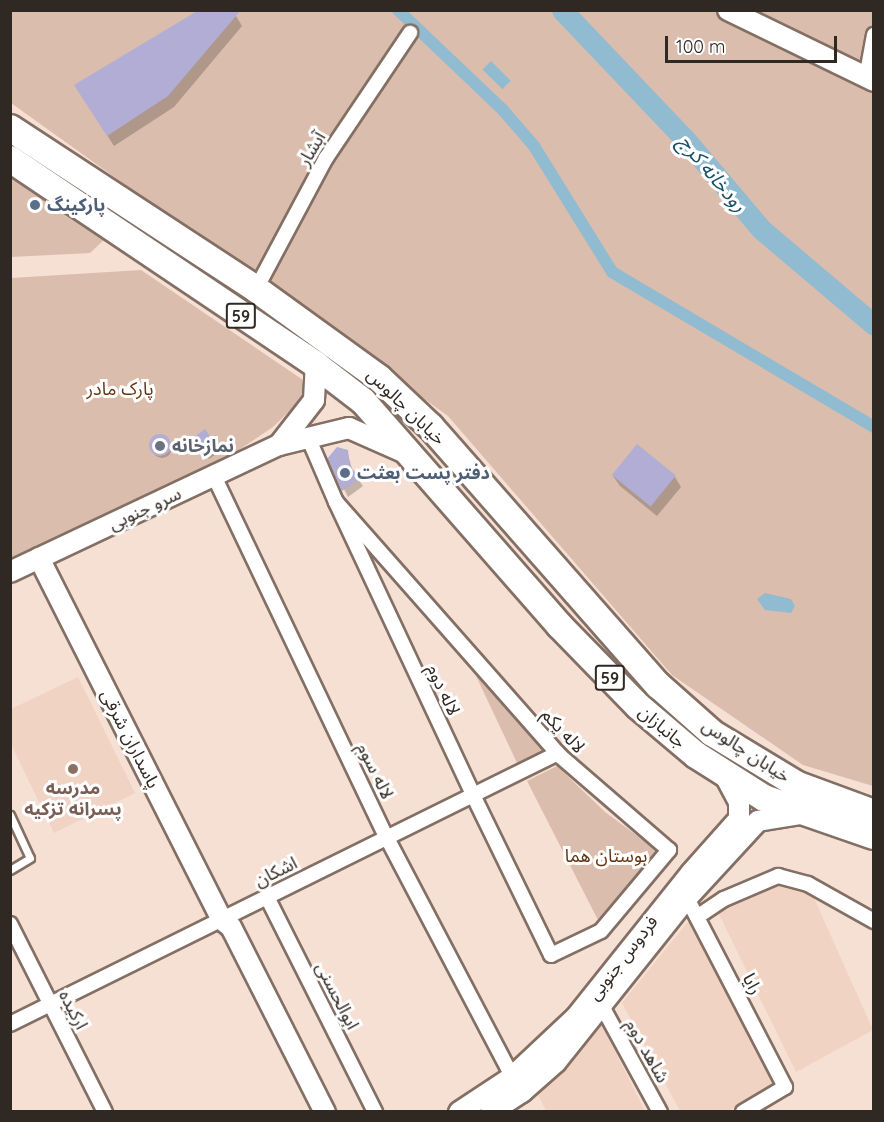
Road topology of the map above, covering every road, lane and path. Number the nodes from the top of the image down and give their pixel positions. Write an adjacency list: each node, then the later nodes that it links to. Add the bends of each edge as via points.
1 (728, 10): 4 (street)
2 (410, 33): 7 (street, آبشار, via 326,158)
3 (873, 35): 4 (street)
4 (870, 79)
5 (10, 128): 7 (highway, خیابان چالوس / 59)
6 (10, 159): 8 (highway, خیابان چالوس / 59, via 78,209)
7 (256, 289): 17 (highway, خیابان چالوس / 59, via 379,378 431,427)
8 (316, 366): 10 (street, via 314,400); 11 (highway, خیابان چالوس / 59, via 363,401)
9 (308, 437): 10 (street, سرو جنوبی); 11 (street, سرو جنوبی, via 349,428 373,436); 14 (street, لاله دوم)
10 (279, 446): 12 (street, سرو جنوبی)
11 (419, 462): 13 (highway, خیابان چالوس / 59)
12 (214, 476): 15 (street, سرو جنوبی); 26 (street, لاله سوم)
13 (450, 498): 18 (highway, جانبازان / 59)
14 (336, 502): 19 (street, لاله یکم); 21 (street, لاله دوم)
15 (39, 558): 16 (street, سرو جنوبی); 31 (street, پاسداران شرقی)
16 (10, 572)
17 (582, 602): 18 (highway); 23 (highway, خیابان چالوس / 59, via 658,685 712,733 798,785)
18 (559, 626): 20 (highway, جانبازان / 59, via 638,706)
19 (558, 753): 21 (street, اشکان); 34 (street, لاله یکم, via 669,850 601,931)
20 (725, 776): 22 (highway, جانبازان / 59, via 764,798); 38 (street, فردوس جنوبی, via 739,802 739,819)
21 (473, 795): 26 (street, اشکان); 34 (street, لاله دوم)
22 (807, 813): 25 (highway, جانبازان / 59); 29 (street, فردوس جنوبی, via 759,821)
23 (873, 813)
24 (10, 815): 27 (lane, via 30,858)
25 (873, 836)
26 (387, 838): 28 (street, اشکان); 38 (street, لاله سوم)
27 (10, 870)
28 (267, 897): 31 (street, اشکان); 42 (street, ابوالحسنی)
29 (687, 898): 30 (street, رایا); 36 (street, فردوس جنوبی)
30 (697, 917): 32 (street, via 724,899 778,876 808,884); 46 (street, رایا, via 785,1087)
31 (222, 919): 35 (street, اشکان); 40 (street, پاسداران شرقی, via 222,929); 41 (street, پاسداران شرقی, via 231,927)
32 (873, 921)
33 (10, 924): 35 (street, ارکیده)
34 (551, 955)
35 (50, 1004): 37 (street, اشکان); 39 (street, ارکیده)
36 (603, 1008): 38 (street, فردوس جنوبی, via 556,1062); 45 (street, شاهد دوم)
37 (10, 1024)
38 (517, 1085): 43 (street, فردوس جنوبی); 44 (street, فردوس جنوبی)
39 (105, 1112)
40 (313, 1112)
41 (325, 1112)
42 (375, 1112)
43 (459, 1112)
44 (491, 1112)
45 (660, 1112)
46 (743, 1112)

